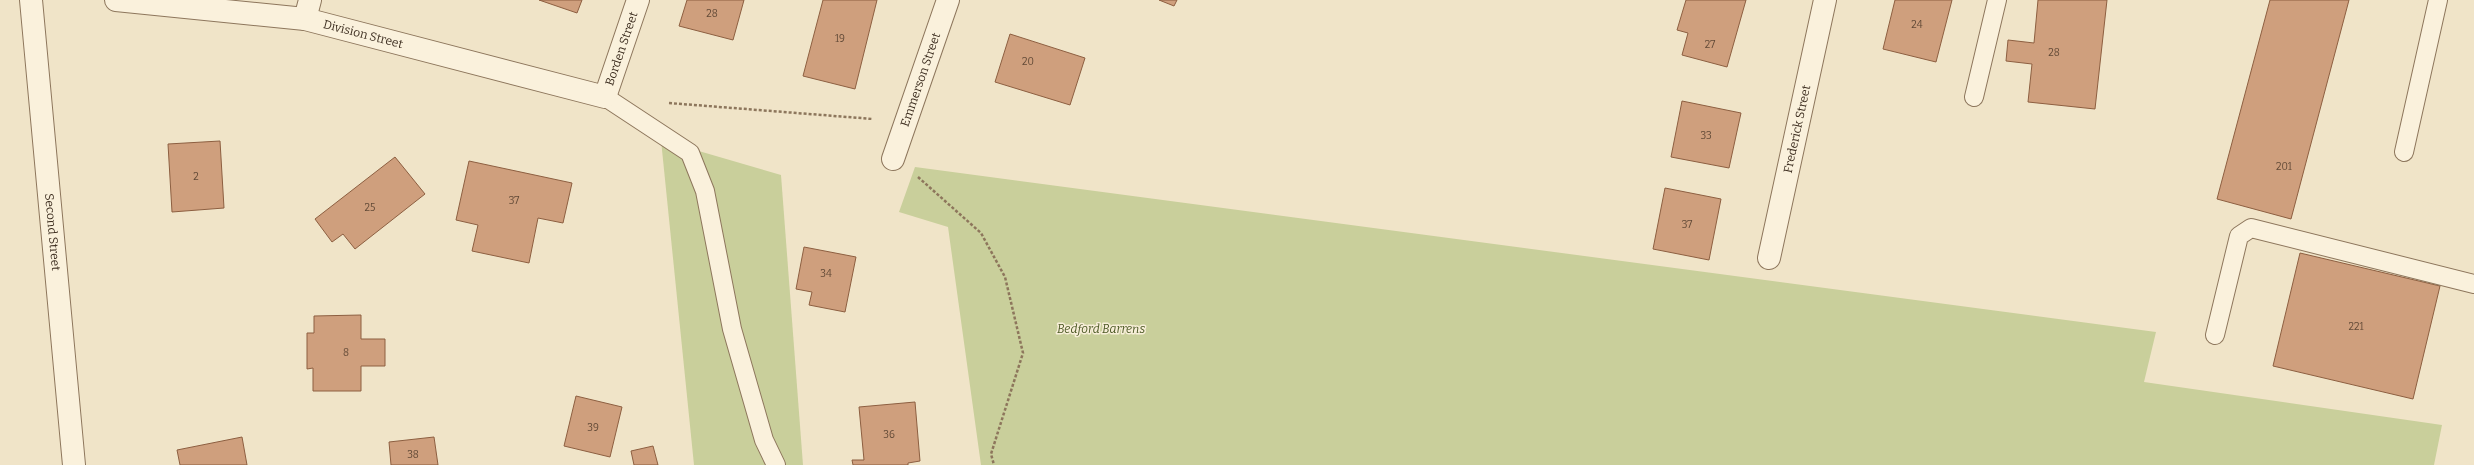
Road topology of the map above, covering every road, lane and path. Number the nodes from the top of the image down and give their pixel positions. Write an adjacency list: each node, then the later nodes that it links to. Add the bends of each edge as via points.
1 (31, 0): 18 (street, Second Street)
2 (116, 0): 8 (street, Division Street)
3 (638, 0): 9 (street, Borden Street)
4 (948, 0): 12 (street, Emmerson Street)
5 (1825, 0): 15 (street, Frederick Street)
6 (1997, 0): 10 (lane)
7 (2438, 0): 13 (lane)
8 (307, 10): 9 (street, Division Street)
9 (605, 97): 19 (lane, via 690,153 705,191 732,329 764,440)
10 (1974, 97)
11 (660, 102): 12 (path)
12 (906, 122): 14 (street, Emmerson Street)
13 (2404, 152)
14 (893, 159): 20 (path, via 925,182 981,233 1005,277 1023,353 991,454)
15 (1768, 258)
16 (2474, 284): 17 (lane, via 2251,228 2239,236)
17 (2215, 336)
18 (74, 465)
19 (776, 465)
20 (994, 465)

